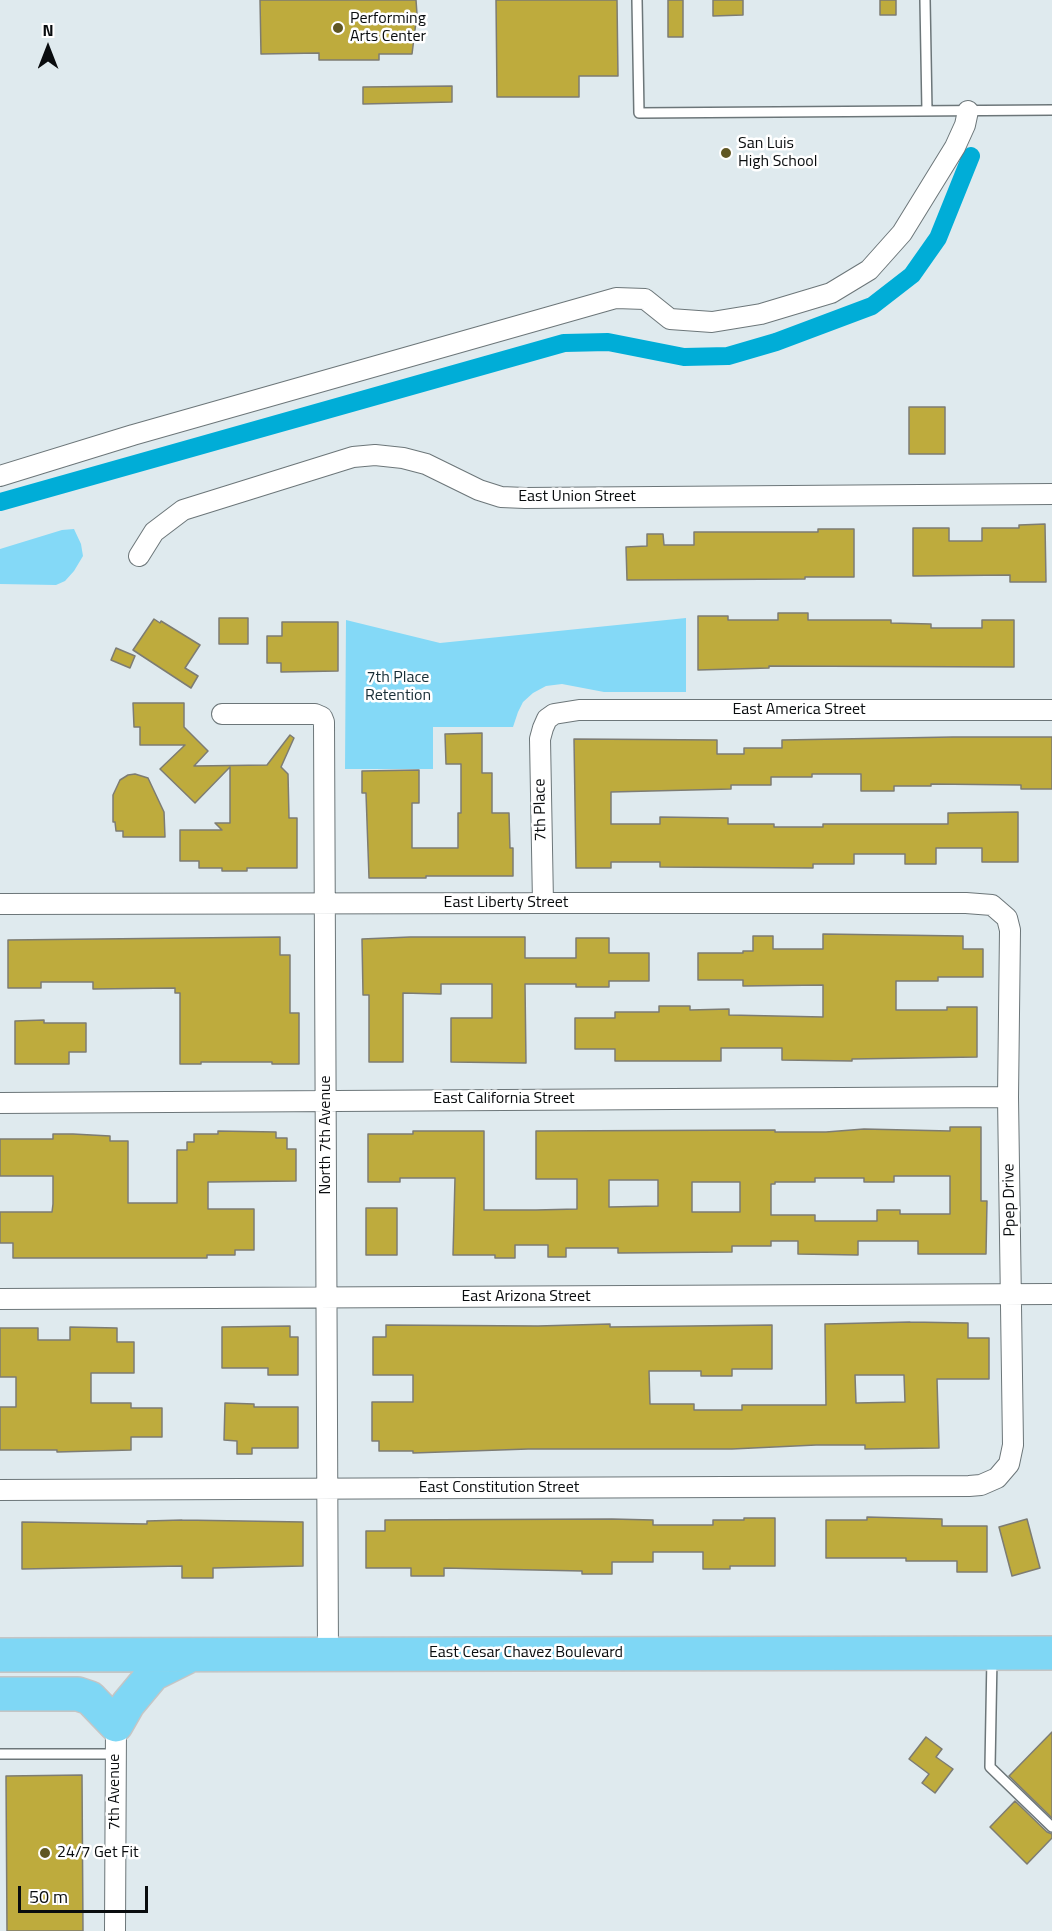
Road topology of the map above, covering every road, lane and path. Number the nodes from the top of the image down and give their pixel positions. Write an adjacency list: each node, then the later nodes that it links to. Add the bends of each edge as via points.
1 (637, 0): 4 (lane, via 639,113)
2 (925, 0): 4 (lane)
3 (1052, 110): 5 (lane)
4 (927, 111): 5 (lane)
5 (968, 111): 6 (street, via 955,147 902,233 869,270 831,293 761,314 711,322 670,319 645,299 616,298)
6 (0, 476)
7 (1052, 494): 8 (street, East Union Street, via 525,498 480,490 426,464 375,455 334,462 183,510 154,532)
8 (139, 556)
9 (1052, 710): 11 (street, East America Street, via 579,710 554,714)
10 (222, 714): 14 (street, North 7th Avenue, via 322,717)
11 (548, 719): 12 (street, 7th Place, via 540,739)
12 (543, 903): 14 (street, East Liberty Street); 15 (street, East Liberty Street, via 966,903 992,905)
13 (0, 904): 14 (street, East Liberty Street)
14 (326, 904): 17 (street, North 7th Avenue)
15 (1007, 918): 16 (street, Ppep Drive)
16 (1008, 1097): 17 (street, East California Street); 20 (street, Ppep Drive)
17 (326, 1100): 18 (street, East California Street); 21 (street, North 7th Avenue)
18 (0, 1103)
19 (1052, 1294): 20 (street, East Arizona Street)
20 (1011, 1295): 21 (street, East Arizona Street); 23 (street, Ppep Drive, via 1013,1445 1009,1464)
21 (326, 1298): 22 (street, East Arizona Street); 24 (street, North 7th Avenue)
22 (0, 1299)
23 (997, 1478): 24 (street, East Constitution Street, via 969,1486)
24 (327, 1489): 25 (street, East Constitution Street); 27 (street, North 7th Avenue)
25 (0, 1490)
26 (195, 1653): 27 (highway, East Cesar Chavez Boulevard); 30 (highway, East Cesar Chavez Boulevard); 32 (highway, via 153,1674 128,1704)
27 (328, 1653): 28 (highway, East Cesar Chavez Boulevard)
28 (993, 1653): 29 (highway, East Cesar Chavez Boulevard); 34 (lane, via 990,1767)
29 (1052, 1653)
30 (0, 1655)
31 (0, 1694): 32 (highway, via 78,1694 90,1698)
32 (115, 1739): 33 (lane); 35 (street, 7th Avenue)
33 (0, 1754)
34 (1052, 1827)
35 (115, 1931)

